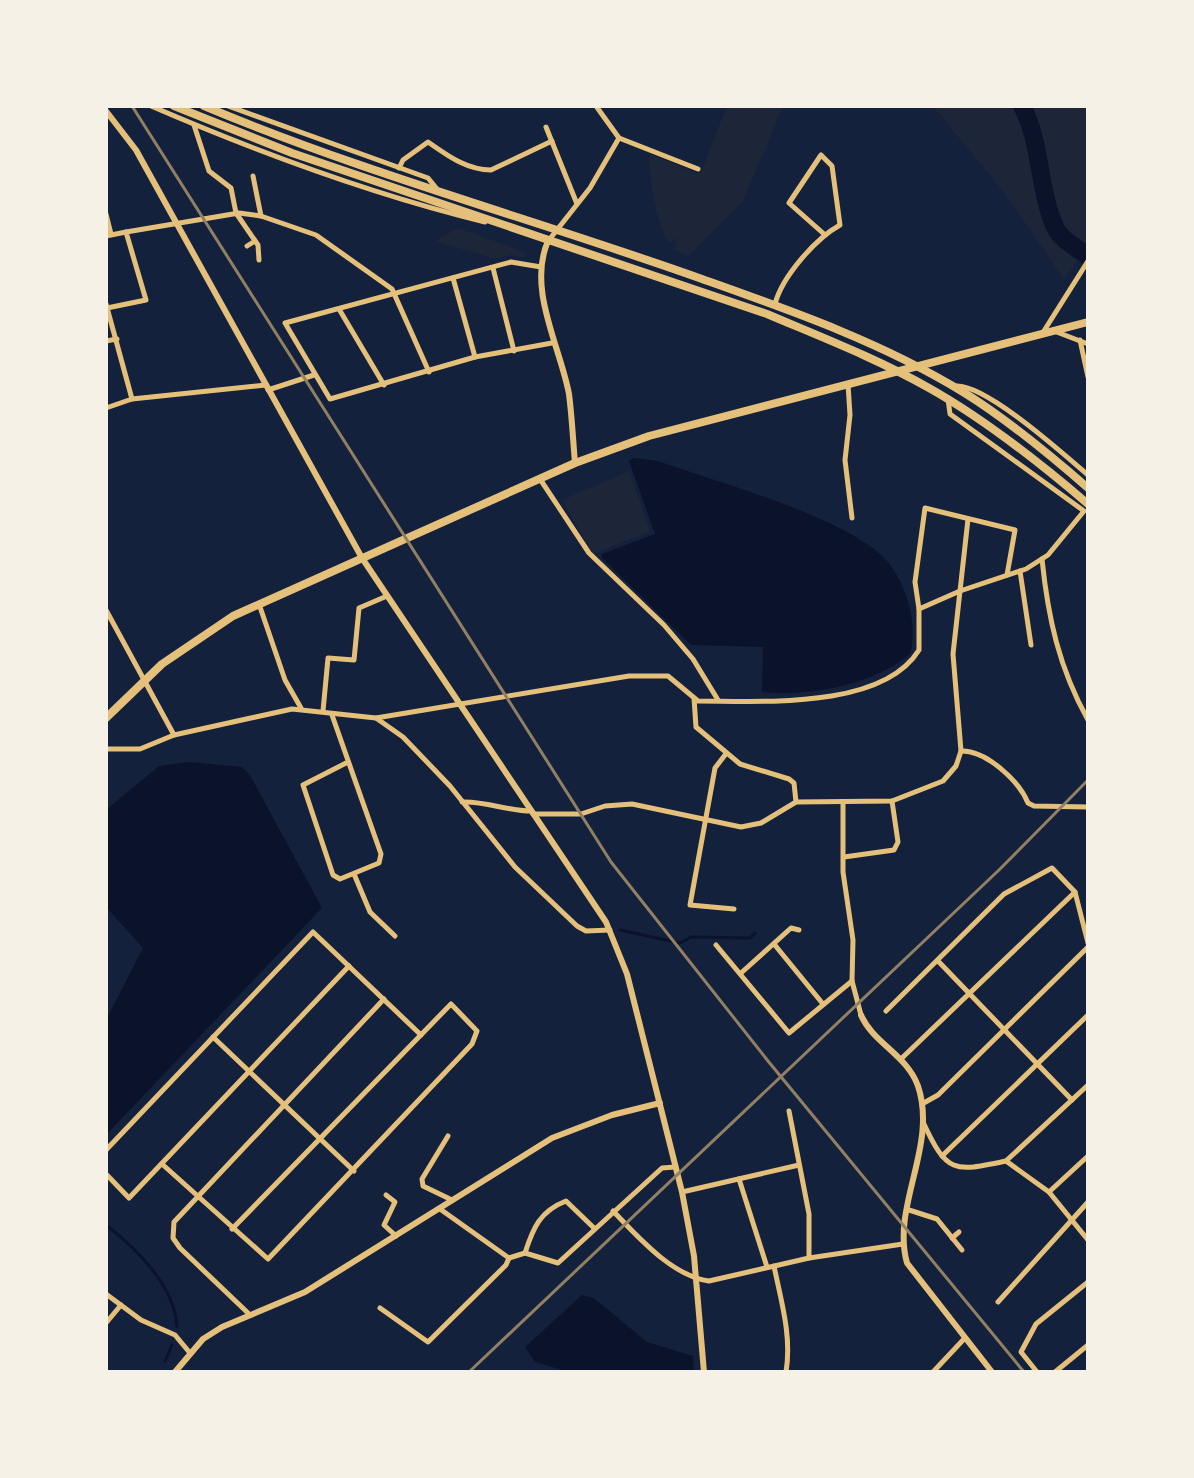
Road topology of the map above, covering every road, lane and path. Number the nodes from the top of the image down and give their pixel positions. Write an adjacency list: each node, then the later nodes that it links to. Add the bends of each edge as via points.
1 (151, 106): 6 (street)
2 (174, 106): 21 (main road)
3 (204, 106): 15 (main road)
4 (228, 106): 12 (street)
5 (596, 106): 10 (street)
6 (162, 108): 8 (street)
7 (106, 111): 20 (street, via 136,150)
8 (194, 125): 17 (street, via 209,171 231,188); 21 (street, via 393,198)
9 (546, 127): 11 (street)
10 (619, 138): 13 (street); 16 (street)
11 (552, 141): 12 (street, via 491,170 441,155 428,142); 16 (street)
12 (399, 168): 15 (street, via 428,178)
13 (698, 169)
14 (253, 176): 19 (street)
15 (438, 190): 22 (main road)
16 (578, 205): 22 (street)
17 (236, 213): 19 (street); 20 (street); 26 (street)
18 (106, 214): 25 (street)
19 (261, 216): 34 (street, via 316,235)
20 (177, 222): 23 (street); 56 (street)
21 (509, 228): 27 (main road)
22 (559, 229): 27 (street); 35 (main road)
23 (126, 232): 25 (street); 36 (street, via 146,300)
24 (824, 234): 24 (street, via 789,203 821,155 832,166 840,225); 35 (street, via 782,281)
25 (108, 235)
26 (255, 241): 28 (street); 29 (street)
27 (548, 241): 31 (street); 50 (main road, via 767,314)
28 (247, 246)
29 (259, 260)
30 (1088, 261): 40 (street)
31 (541, 267): 32 (street, via 511,262); 44 (street)
32 (493, 268): 33 (street); 46 (street)
33 (453, 278): 34 (street); 47 (street)
34 (396, 293): 37 (street); 49 (street)
35 (775, 304): 48 (main road)
36 (107, 306): 41 (street)
37 (339, 309): 51 (street, via 285,323); 54 (street)
38 (1088, 322): 39 (main road)
39 (1053, 331): 40 (main road); 42 (street)
40 (1042, 334): 48 (main road)
41 (117, 339): 43 (street); 57 (street)
42 (1080, 340): 45 (street); 52 (street)
43 (106, 341)
44 (552, 343): 46 (street); 60 (street, via 568,392)
45 (1088, 344)
46 (514, 351): 47 (street)
47 (475, 357): 49 (street)
48 (917, 366): 50 (main road); 55 (main road)
49 (429, 372): 54 (street)
50 (897, 372): 53 (main road); 58 (main road)
51 (314, 375): 54 (street, via 330,399); 56 (street)
52 (1088, 377)
53 (848, 384): 60 (main road, via 649,436); 65 (street, via 845,460)
54 (384, 385)
55 (952, 386): 61 (street, via 969,386 990,399); 63 (main road)
56 (267, 387): 57 (street); 67 (street)
57 (132, 399): 59 (street)
58 (948, 399): 64 (main road, via 1047,469); 64 (street, via 950,414)
59 (106, 408)
60 (575, 463): 62 (main road)
61 (1088, 475)
62 (540, 479): 67 (main road); 79 (street, via 589,553 693,659)
63 (1088, 488)
64 (1087, 508): 68 (street)
65 (852, 518)
66 (968, 519): 70 (street, via 1015,530); 71 (street); 74 (street, via 925,508 915,582)
67 (362, 558): 72 (street); 73 (main road)
68 (1042, 559): 69 (street); 86 (street, via 1047,615 1059,660)
69 (1020, 571): 70 (street); 76 (street)
70 (1007, 575): 71 (street)
71 (960, 591): 74 (street); 89 (street, via 953,663)
72 (387, 596): 80 (street); 82 (street, via 359,608 354,660 328,658)
73 (259, 604): 77 (main road, via 202,635); 81 (street, via 285,680)
74 (919, 609): 79 (street, via 919,650 898,671 823,699)
75 (106, 610): 77 (street)
76 (1031, 645)
77 (144, 679): 84 (main road); 87 (street)
78 (694, 698): 79 (street); 80 (street, via 668,676 629,676); 90 (street, via 696,727)
79 (718, 701)
80 (459, 704): 85 (street); 97 (street)
81 (302, 709): 82 (street); 87 (street)
82 (323, 711): 83 (street)
83 (332, 715): 85 (street); 91 (street)
84 (106, 718)
85 (376, 718): 93 (street, via 403,737)
86 (1088, 720)
87 (174, 735): 88 (street, via 140,749)
88 (106, 749)
89 (961, 751): 92 (street, via 943,781); 96 (street, via 973,750 1020,784 1034,806)
90 (725, 755): 94 (street, via 789,779); 98 (street, via 715,768)
91 (348, 762): 100 (street, via 381,854 379,863); 100 (street, via 303,785 333,875 340,879)
92 (892, 801): 95 (street); 99 (street, via 898,842 894,850)
93 (462, 802): 97 (street); 103 (street, via 501,852 577,926)
94 (796, 802): 95 (street); 98 (street, via 752,826)
95 (843, 804): 99 (street)
96 (1088, 807)
97 (532, 812): 98 (street, via 581,814 632,804); 103 (street)
98 (703, 820): 102 (street, via 690,905)
99 (844, 857): 112 (street)
100 (354, 874): 105 (street, via 370,912)
101 (1075, 892): 108 (street); 109 (street, via 1052,868 1030,879 1004,894); 113 (street)
102 (734, 909)
103 (610, 930): 127 (street, via 627,974)
104 (799, 930): 106 (street, via 791,928)
105 (395, 936)
106 (774, 944): 111 (street); 115 (street)
107 (716, 945): 111 (street)
108 (1088, 945): 119 (street)
109 (938, 961): 113 (street); 116 (street)
110 (349, 966): 114 (street); 121 (street, via 313,932); 124 (street)
111 (741, 973): 115 (street, via 789,1033)
112 (852, 981): 115 (street); 117 (street)
113 (970, 994): 119 (street); 122 (street)
114 (384, 999): 120 (street); 129 (street)
115 (823, 1004)
116 (886, 1011)
117 (861, 1015): 122 (street)
118 (1088, 1015): 123 (street)
119 (1005, 1030): 123 (street); 128 (street)
120 (421, 1035): 133 (street); 141 (street, via 451,1004 477,1031 472,1044)
121 (213, 1037): 124 (street); 134 (street)
122 (902, 1058): 128 (street)
123 (1036, 1063): 126 (street); 135 (street)
124 (249, 1071): 129 (street); 138 (street)
125 (1088, 1085): 126 (street)
126 (1072, 1100): 137 (street)
127 (660, 1103): 140 (street); 148 (street, via 552,1138)
128 (922, 1104): 131 (street)
129 (284, 1105): 133 (street); 147 (street)
130 (789, 1111): 139 (street)
131 (922, 1122): 135 (street); 151 (street)
132 (448, 1136): 148 (street, via 422,1179 423,1186)
133 (321, 1138): 141 (street); 155 (street)
134 (106, 1150)
135 (942, 1156): 137 (street, via 965,1170)
136 (1088, 1156): 145 (street)
137 (1006, 1161): 145 (street)
138 (162, 1164): 142 (street, via 129,1198); 147 (street)
139 (799, 1165): 143 (street); 164 (street, via 809,1214)
140 (675, 1167): 144 (street); 152 (street, via 662,1168)
141 (354, 1171): 155 (street, via 268,1259)
142 (106, 1174)
143 (739, 1179): 144 (street); 165 (street)
144 (682, 1192): 166 (street)
145 (1049, 1192): 153 (street)
146 (386, 1195): 157 (street, via 395,1202 384,1225)
147 (198, 1196): 155 (street); 172 (street, via 174,1222 173,1238)
148 (453, 1200): 150 (street)
149 (1088, 1202): 153 (street)
150 (440, 1209): 157 (street); 163 (street)
151 (909, 1210): 158 (street, via 937,1219); 160 (street)
152 (613, 1211): 154 (street); 166 (street, via 660,1255)
153 (1070, 1222): 159 (street); 169 (street)
154 (594, 1228): 162 (street, via 558,1263); 162 (street, via 566,1201 552,1206 535,1222)
155 (232, 1229)
156 (959, 1232): 158 (street)
157 (396, 1236): 172 (street, via 305,1292)
158 (952, 1238): 161 (street)
159 (1088, 1240)
160 (903, 1244): 164 (street); 174 (street, via 907,1263)
161 (962, 1250)
162 (525, 1253): 163 (street)
163 (509, 1258): 171 (street, via 428,1342)
164 (809, 1258): 165 (street)
165 (770, 1266): 166 (street, via 709,1281); 179 (street, via 784,1314)
166 (696, 1279): 178 (street)
167 (1088, 1282): 182 (street, via 1036,1324 1021,1352)
168 (106, 1294): 170 (street)
169 (998, 1302)
170 (121, 1305): 173 (street); 176 (street, via 175,1335)
171 (380, 1308)
172 (248, 1313): 176 (street, via 203,1339)
173 (106, 1323)
174 (964, 1339): 180 (street); 181 (street)
175 (1088, 1345): 183 (street)
176 (190, 1353): 177 (street)
177 (175, 1372)
178 (704, 1372)
179 (786, 1372)
180 (933, 1372)
181 (992, 1372)
182 (1037, 1372)
183 (1055, 1372)

